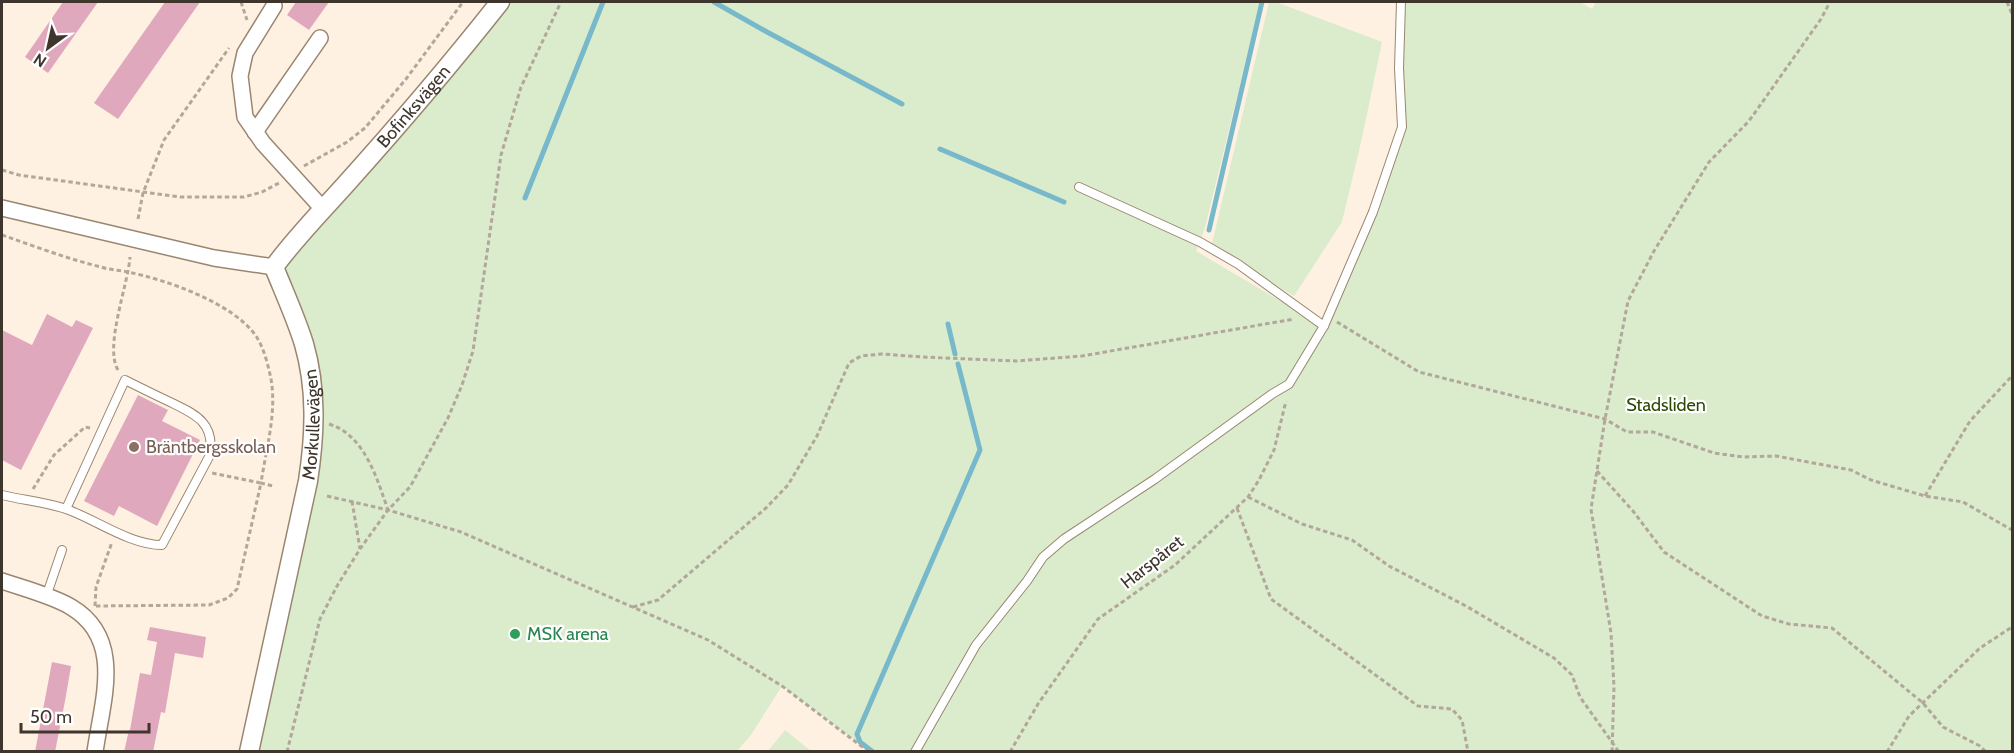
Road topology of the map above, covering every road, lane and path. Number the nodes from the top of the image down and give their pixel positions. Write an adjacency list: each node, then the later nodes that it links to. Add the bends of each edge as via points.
1 (241, 2): 9 (path, via 247,20)
2 (500, 2): 17 (street, Bofinksvägen)
3 (561, 2): 43 (path, via 521,87 501,155 473,351 462,384 410,487)
4 (1401, 2): 23 (lane, via 1402,127 1373,212)
5 (1830, 2): 29 (path, via 1749,121 1709,162 1654,251 1628,301)
6 (2007, 2): 8 (path)
7 (274, 6): 14 (street, via 245,53 240,76 245,117)
8 (2013, 14)
9 (243, 26)
10 (320, 38): 14 (street)
11 (233, 42): 18 (path, via 164,140 143,193)
12 (406, 79): 13 (path)
13 (403, 86)
14 (255, 132): 17 (street)
15 (1079, 187): 24 (lane, via 1200,242 1238,264)
16 (2, 208): 21 (street, via 214,258)
17 (322, 208): 21 (street, Bofinksvägen)
18 (138, 219)
19 (2, 235): 22 (path, via 102,268)
20 (130, 257): 22 (path)
21 (274, 267): 28 (street, Morkullevägen, via 304,345)
22 (129, 272): 26 (path, via 117,319 114,363); 33 (path, via 196,293 246,324 257,338 271,380 272,411)
23 (1328, 316): 24 (lane); 29 (path, via 1419,372)
24 (1324, 326): 27 (lane); 50 (path, via 1301,318 1082,356 1016,361 861,356 849,363 817,436 788,485 658,600)
25 (2013, 376): 37 (path, via 1970,421)
26 (125, 380): 30 (lane); 31 (lane, via 192,411 203,422 212,444)
27 (1289, 384): 38 (path, Harspåret, via 1274,450); 58 (lane, via 1042,557 976,645)
28 (313, 419): 43 (path, via 334,425 356,439); 55 (street, Morkullevägen, via 308,481)
29 (1605, 419): 32 (path); 37 (path, via 1627,432 1653,432 1714,453 1776,456 1851,470)
30 (102, 430): 39 (path, via 85,427 70,439 54,455); 42 (lane)
31 (203, 471): 33 (path); 45 (lane, via 162,545)
32 (1597, 471): 52 (path, via 1664,552 1762,616 1789,624 1832,628); 53 (path, via 1591,509 1611,633)
33 (261, 483): 34 (path); 45 (path, via 237,589 228,598 208,605 95,606 96,587)
34 (273, 486)
35 (2, 495): 39 (lane)
36 (327, 495): 40 (path)
37 (1925, 496): 44 (path, via 1963,502)
38 (1248, 497): 41 (path, Harspåret); 53 (path, via 1302,524 1352,540 1389,566 1554,658 1572,675 1580,697)
39 (27, 501): 42 (lane)
40 (352, 501): 43 (path); 46 (path)
41 (1237, 508): 59 (path, Harspåret, via 1175,565 1098,620 1038,704); 60 (path, via 1271,599 1418,706 1452,709 1462,720)
42 (66, 509): 45 (lane)
43 (388, 510): 46 (path); 50 (path, via 461,532)
44 (2013, 530)
45 (116, 532)
46 (360, 549): 56 (path, via 320,619)
47 (62, 550): 49 (lane)
48 (2, 581): 49 (street)
49 (46, 597): 54 (street, via 70,606 89,621 101,639 107,668)
50 (633, 607): 57 (path, via 708,640 782,686)
51 (2013, 627): 52 (path, via 1980,648)
52 (1923, 703): 63 (path, via 1909,716); 64 (path, via 1943,728)
53 (1612, 742): 61 (path); 62 (path)
54 (95, 752)
55 (249, 752)
56 (287, 752)
57 (869, 752)
58 (915, 752)
59 (1010, 752)
60 (1468, 752)
61 (1612, 752)
62 (1619, 752)
63 (1887, 752)
64 (1986, 752)

